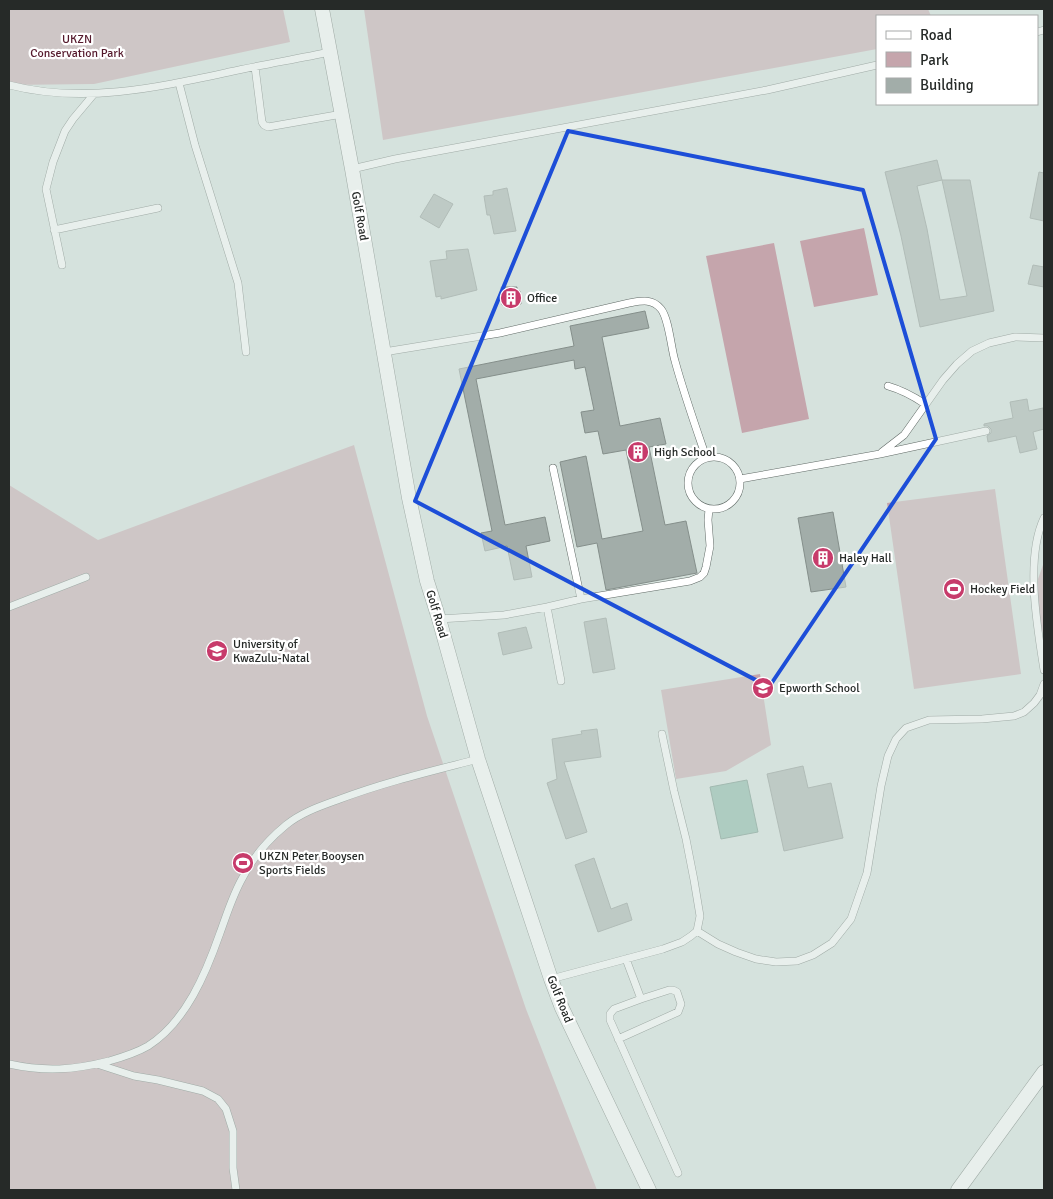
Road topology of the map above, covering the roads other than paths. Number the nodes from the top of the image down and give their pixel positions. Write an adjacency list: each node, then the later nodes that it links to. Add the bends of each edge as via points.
1 (322, 9): 2 (street, Golf Road)
2 (330, 52): 4 (lane); 8 (street, Golf Road)
3 (876, 65): 9 (lane, via 767,90 395,158)
4 (255, 67): 5 (lane); 8 (lane, via 264,125 268,127)
5 (179, 83): 7 (lane); 14 (lane, via 238,283)
6 (9, 85): 7 (lane, via 47,92)
7 (94, 94): 11 (lane, via 65,131 53,162 46,190)
8 (342, 114): 9 (street, Golf Road)
9 (352, 169): 15 (street, Golf Road)
10 (158, 208): 11 (lane)
11 (54, 230): 12 (lane)
12 (62, 265)
13 (1044, 338): 17 (lane, via 1015,337 989,343 972,352 956,364)
14 (246, 352)
15 (384, 352): 20 (lane, via 500,334 629,303 652,302 662,310 666,320 674,359); 29 (street, Golf Road, via 409,498 427,581)
16 (888, 386): 17 (lane)
17 (925, 404): 19 (lane, via 904,435)
18 (986, 431): 19 (lane)
19 (880, 454): 22 (lane)
20 (706, 458): 22 (lane, via 724,458 738,470); 23 (lane, via 692,468 687,484 694,500)
21 (552, 468): 26 (lane)
22 (740, 479): 23 (lane, via 740,488 732,502 725,507)
23 (708, 509): 26 (lane, via 710,546 704,573 700,577)
24 (1044, 518): 30 (lane, via 1036,545 1034,569 1035,612)
25 (86, 577): 27 (lane)
26 (580, 599): 28 (lane)
27 (9, 607)
28 (547, 607): 29 (lane, via 504,615); 31 (lane)
29 (440, 619): 34 (street, Golf Road)
30 (1044, 670)
31 (561, 681)
32 (1044, 684): 35 (lane, via 1034,704 1014,716 929,720 906,728 896,739 881,786 867,873 851,919 832,943 797,961 776,962 736,952)
33 (662, 734): 35 (lane, via 700,916)
34 (478, 760): 37 (street, Golf Road); 41 (lane, via 353,794 311,809 287,824 272,838 242,878 188,1006 149,1046)
35 (697, 931): 36 (lane, via 682,942)
36 (626, 958): 37 (lane); 38 (lane)
37 (551, 979): 45 (street, Golf Road)
38 (641, 999): 39 (lane, via 614,1009 610,1014); 39 (lane, via 673,990 678,992 681,1004 678,1012)
39 (618, 1039): 43 (lane)
40 (9, 1064): 41 (lane, via 29,1069 70,1069)
41 (97, 1064): 44 (lane, via 203,1091 218,1099 226,1109 233,1131)
42 (1044, 1072): 46 (street)
43 (678, 1172)
44 (236, 1190)
45 (649, 1190)
46 (958, 1190)

